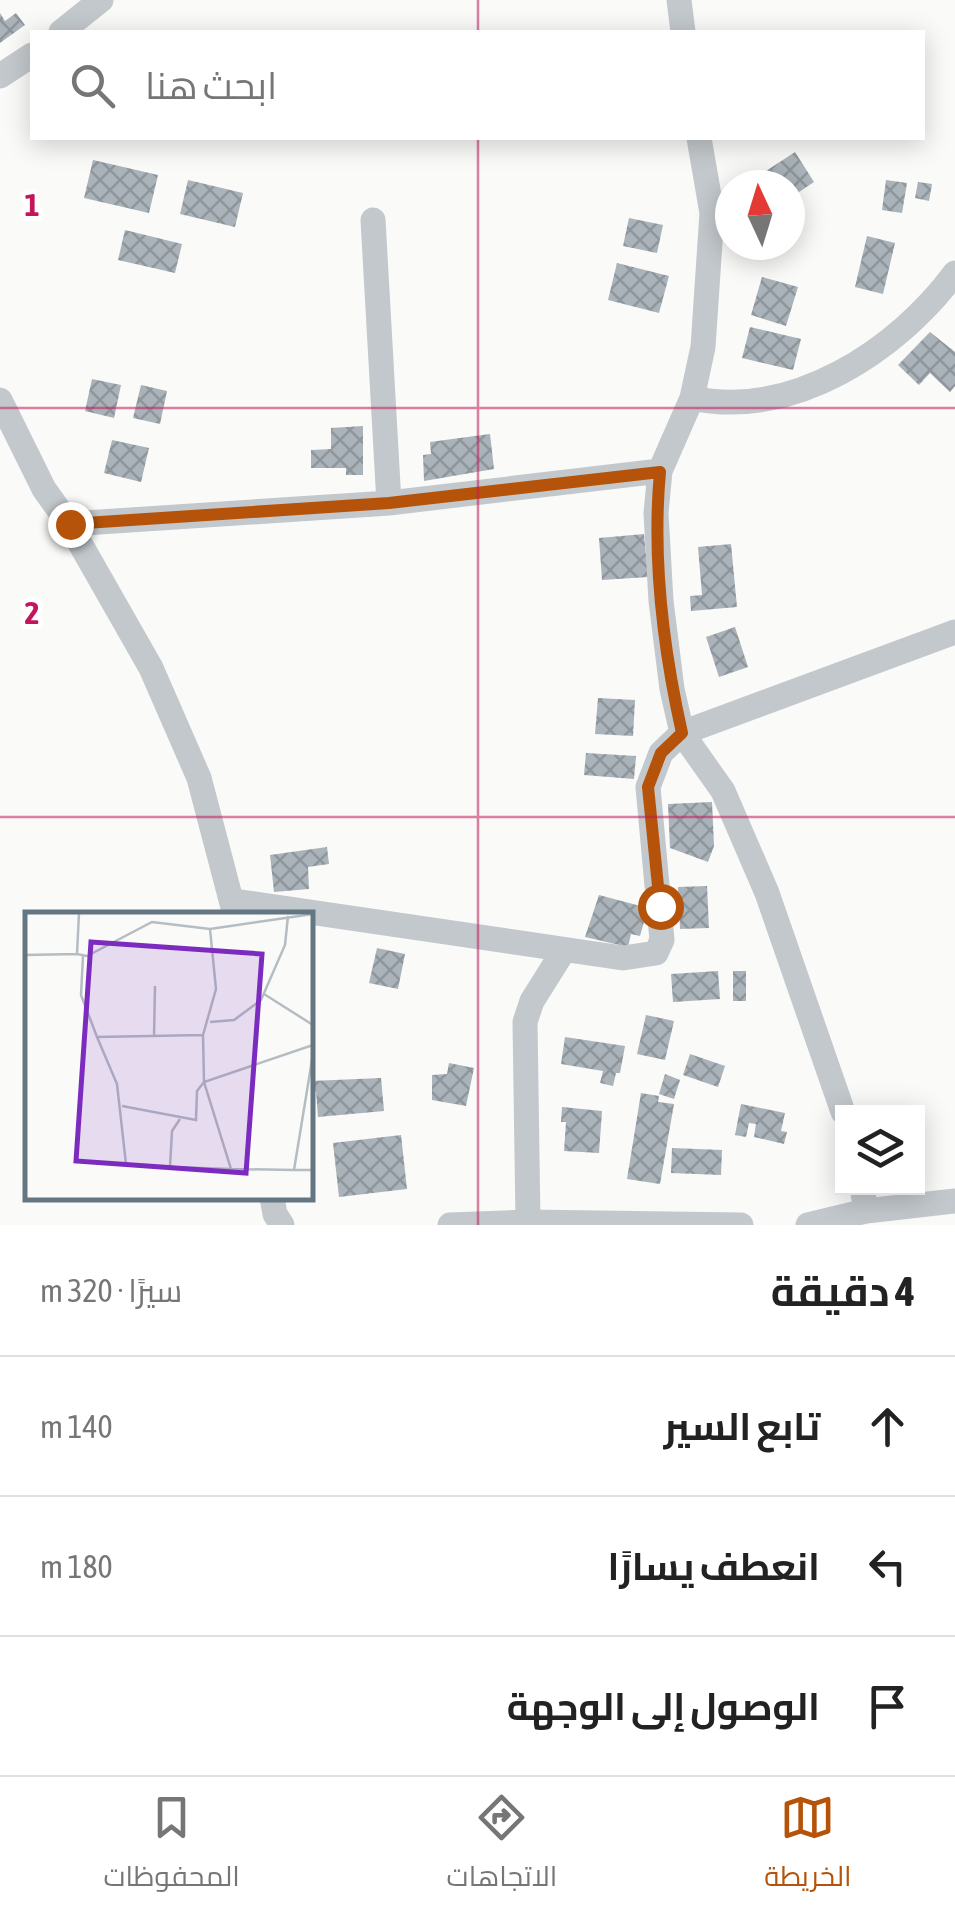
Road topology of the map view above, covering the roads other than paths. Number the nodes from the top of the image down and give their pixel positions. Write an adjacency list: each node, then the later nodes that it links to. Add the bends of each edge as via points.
1 (102, 0): 3 (street)
2 (679, 0): 4 (street)
3 (64, 30)
4 (684, 30)
5 (30, 57): 6 (street)
6 (0, 76)
7 (700, 140): 10 (street, via 712,233)
8 (374, 220): 13 (street)
9 (955, 273): 10 (street, via 906,330 825,379 738,401)
10 (692, 398): 12 (street)
11 (0, 400): 14 (street, via 44,489)
12 (660, 472): 13 (street); 16 (street, via 661,601)
13 (389, 503): 14 (street)
14 (70, 524): 17 (street, via 158,684 199,778)
15 (955, 632): 16 (street)
16 (682, 733): 20 (street, via 661,753 648,787 662,940 656,953 623,958); 21 (street, via 724,791)
17 (234, 908): 18 (street)
18 (265, 912)
19 (312, 918): 20 (street)
20 (564, 950): 25 (street, via 525,1022)
21 (841, 1105)
22 (864, 1199): 24 (street); 29 (street)
23 (272, 1200): 26 (street)
24 (955, 1201)
25 (528, 1222): 27 (street); 28 (street)
26 (282, 1225)
27 (450, 1225)
28 (741, 1225)
29 (808, 1225)

